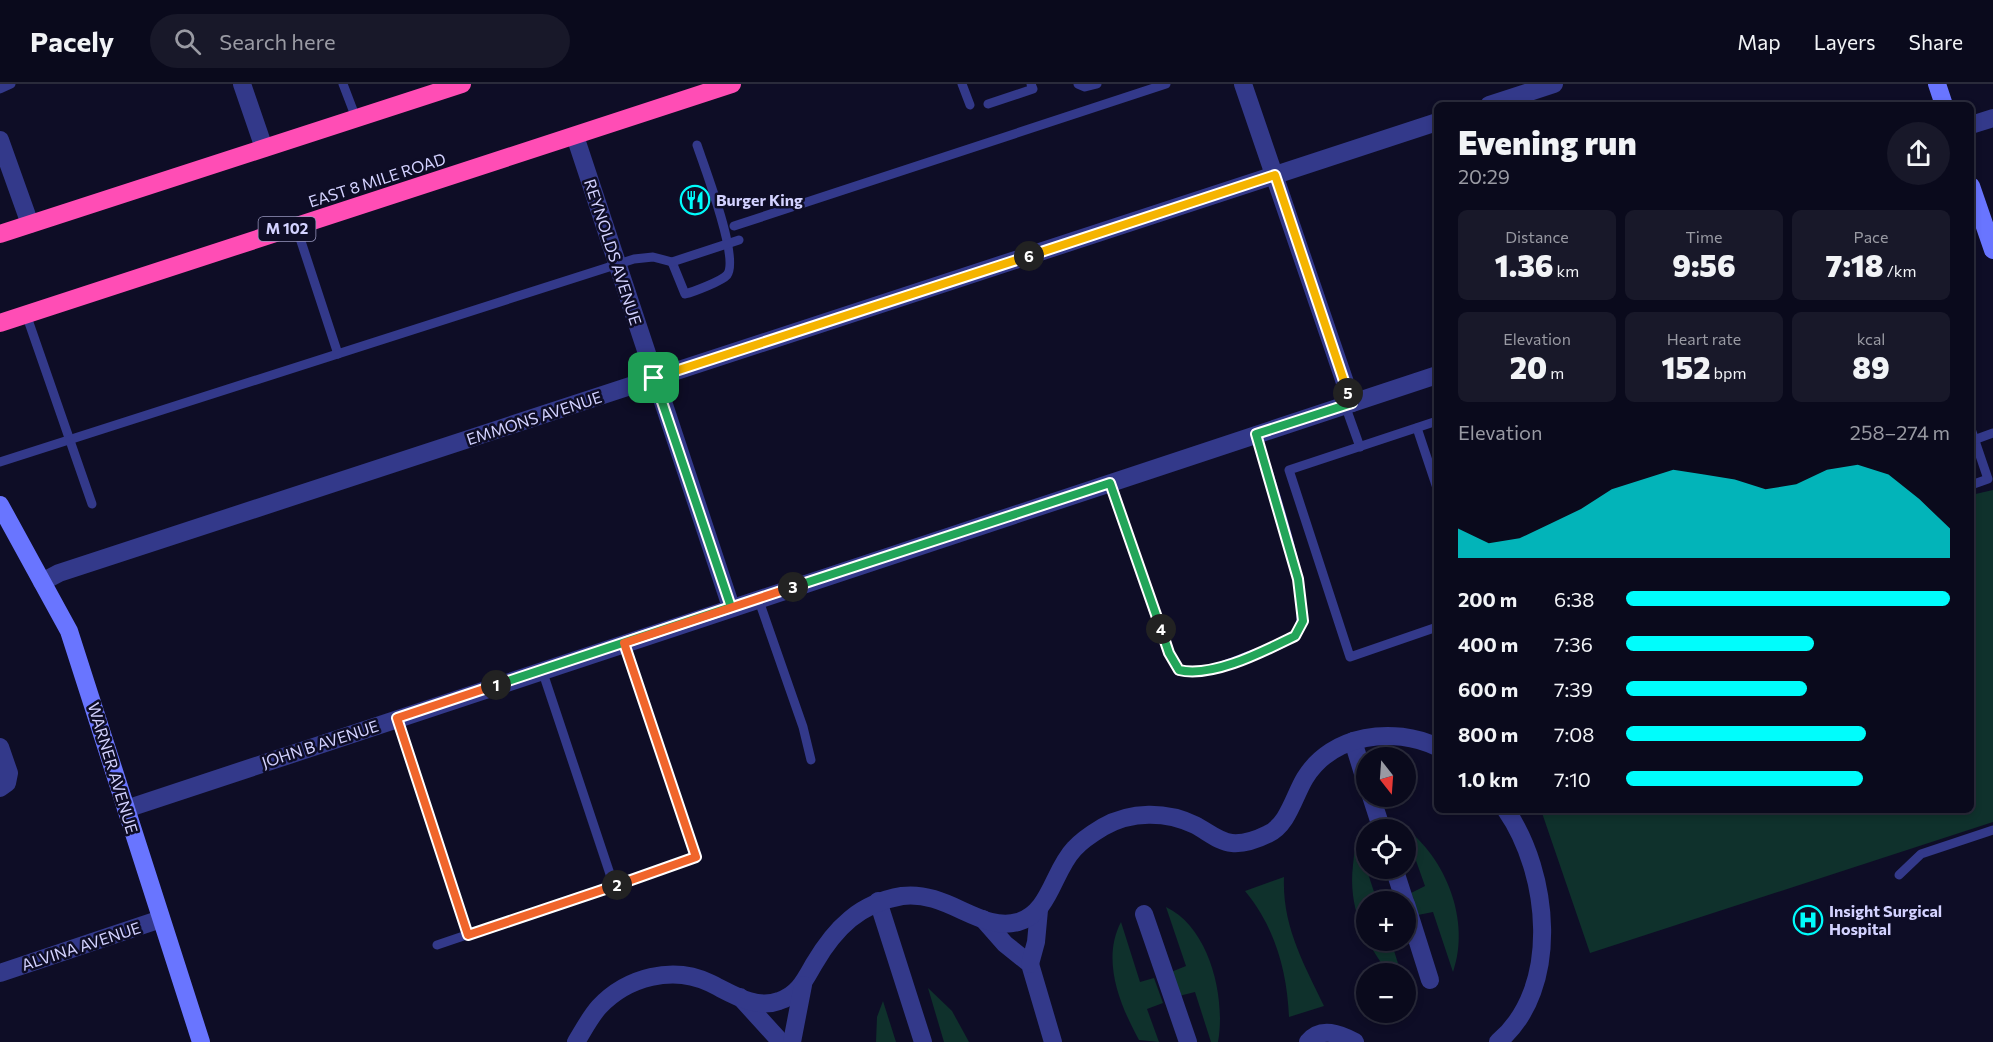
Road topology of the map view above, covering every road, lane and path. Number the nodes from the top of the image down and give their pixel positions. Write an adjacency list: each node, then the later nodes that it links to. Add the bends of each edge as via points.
1 (11, 84): 14 (lane)
2 (242, 84): 26 (street)
3 (343, 84): 19 (lane)
4 (732, 84): 23 (highway, EAST 8 MILE ROAD / M 102)
5 (962, 84): 18 (lane)
6 (1031, 84): 17 (lane, via 1033,89)
7 (1078, 84): 8 (lane)
8 (1097, 84)
9 (1166, 84): 32 (lane)
10 (1243, 84): 27 (street)
11 (1554, 84): 15 (street)
12 (1937, 84): 16 (street)
13 (452, 85): 19 (highway)
14 (0, 89)
15 (1499, 102)
16 (1943, 102)
17 (988, 104)
18 (970, 105)
19 (356, 118): 26 (highway)
20 (1993, 118): 22 (street)
21 (1434, 123): 27 (street, EMMONS AVENUE)
22 (1974, 124)
23 (575, 136): 31 (highway, EAST 8 MILE ROAD / M 102); 38 (street, REYNOLDS AVENUE)
24 (0, 140): 28 (street)
25 (697, 145): 35 (lane)
26 (264, 148): 30 (highway)
27 (1275, 175): 43 (street, EMMONS AVENUE); 44 (street)
28 (7, 180): 30 (street)
29 (1974, 201): 36 (street)
30 (30, 224): 33 (highway)
31 (296, 226): 39 (highway, EAST 8 MILE ROAD / M 102); 41 (lane)
32 (734, 226)
33 (0, 234)
34 (739, 240): 35 (lane)
35 (728, 243): 37 (lane); 37 (lane, via 727,274 687,294)
36 (1993, 250)
37 (672, 262): 38 (lane, via 645,257)
38 (617, 264): 41 (lane); 43 (street, REYNOLDS AVENUE)
39 (26, 314): 40 (highway, EAST 8 MILE ROAD / M 102); 49 (lane)
40 (0, 322)
41 (338, 354): 49 (lane)
42 (1434, 376): 44 (street, JOHN B AVENUE)
43 (654, 378): 59 (street, EMMONS AVENUE, via 59,573); 61 (street, REYNOLDS AVENUE)
44 (1348, 404): 47 (street, JOHN B AVENUE); 52 (lane)
45 (1434, 422): 46 (lane)
46 (1417, 428): 52 (lane); 54 (lane)
47 (1256, 434): 55 (street, JOHN B AVENUE); 55 (lane, via 1298,579 1303,621 1295,636 1216,668 1192,673 1179,670 1169,653)
48 (1993, 434): 50 (lane)
49 (70, 439): 53 (lane); 57 (lane)
50 (1974, 440)
51 (1974, 443): 56 (lane, via 1988,479)
52 (1360, 447): 62 (lane, via 1289,470 1350,657)
53 (0, 462)
54 (1434, 479)
55 (1110, 483): 60 (street, JOHN B AVENUE)
56 (1974, 484)
57 (92, 504)
58 (0, 505): 59 (street, WARNER AVENUE)
59 (42, 582): 72 (street, WARNER AVENUE, via 69,631)
60 (758, 598): 61 (street, JOHN B AVENUE); 70 (lane)
61 (731, 607): 63 (street, JOHN B AVENUE)
62 (1434, 628)
63 (624, 643): 64 (street, JOHN B AVENUE); 76 (lane, via 696,857)
64 (542, 670): 65 (street, JOHN B AVENUE); 76 (lane)
65 (397, 718): 72 (street, JOHN B AVENUE); 82 (lane)
66 (1353, 741): 67 (street, via 1387,735); 69 (street); 78 (street, via 1339,747 1306,776 1281,823 1264,836 1229,843 1161,814 1139,815 1106,825 1073,850)
67 (1434, 746)
68 (0, 747): 71 (street, via 9,773)
69 (1356, 751)
70 (811, 760)
71 (4, 786)
72 (126, 809): 81 (street, WARNER AVENUE)
73 (1508, 813): 99 (street, via 1530,854 1543,921 1535,986 1520,1017)
74 (1993, 830): 75 (lane, via 1921,854)
75 (1899, 875)
76 (614, 886): 82 (lane)
77 (878, 901): 80 (street, via 926,896); 88 (street, via 847,919 835,932); 94 (street)
78 (1039, 910): 80 (street, via 1005,925); 85 (street)
79 (1144, 914): 96 (street)
80 (981, 918): 85 (street)
81 (161, 919): 86 (street, ALVINA AVENUE); 90 (street, WARNER AVENUE)
82 (468, 935): 84 (lane)
83 (1416, 937): 87 (street)
84 (437, 945)
85 (1030, 964): 95 (street)
86 (0, 973)
87 (1430, 980)
88 (803, 984): 89 (street, via 791,996 768,1004); 93 (street)
89 (740, 997): 91 (street, via 684,975 643,979 609,997); 92 (street)
90 (201, 1042)
91 (576, 1042)
92 (781, 1042)
93 (792, 1042)
94 (923, 1042)
95 (1053, 1042)
96 (1188, 1042)
97 (1308, 1042): 98 (street, via 1327,1032)
98 (1355, 1042)
99 (1498, 1042)

